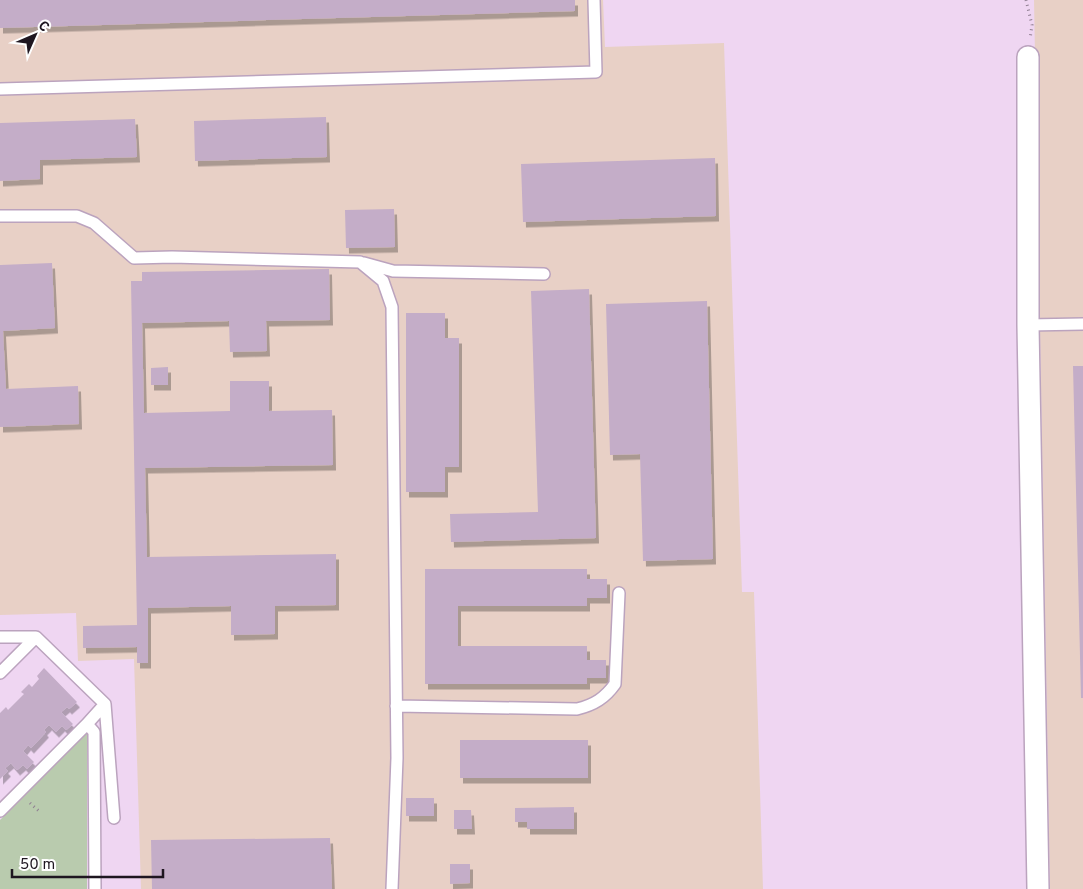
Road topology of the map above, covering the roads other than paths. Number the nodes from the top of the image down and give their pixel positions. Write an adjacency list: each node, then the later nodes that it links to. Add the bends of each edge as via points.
1 (594, 0): 3 (lane, via 596,72)
2 (1028, 57): 8 (street)
3 (0, 89)
4 (0, 216): 5 (lane, via 77,216 94,223 134,258)
5 (360, 262): 6 (lane, via 393,271); 14 (lane, via 383,281 392,307)
6 (544, 274)
7 (1083, 324): 8 (lane)
8 (1028, 325): 20 (street)
9 (619, 593): 14 (lane, via 615,684 592,706 577,709)
10 (0, 637): 11 (lane)
11 (36, 637): 12 (lane); 13 (lane)
12 (0, 673)
13 (105, 704): 15 (lane); 17 (lane)
14 (396, 706): 19 (lane)
15 (87, 724): 16 (lane); 18 (lane, via 94,732)
16 (0, 811)
17 (114, 818)
18 (95, 889)
19 (392, 889)
20 (1038, 889)

